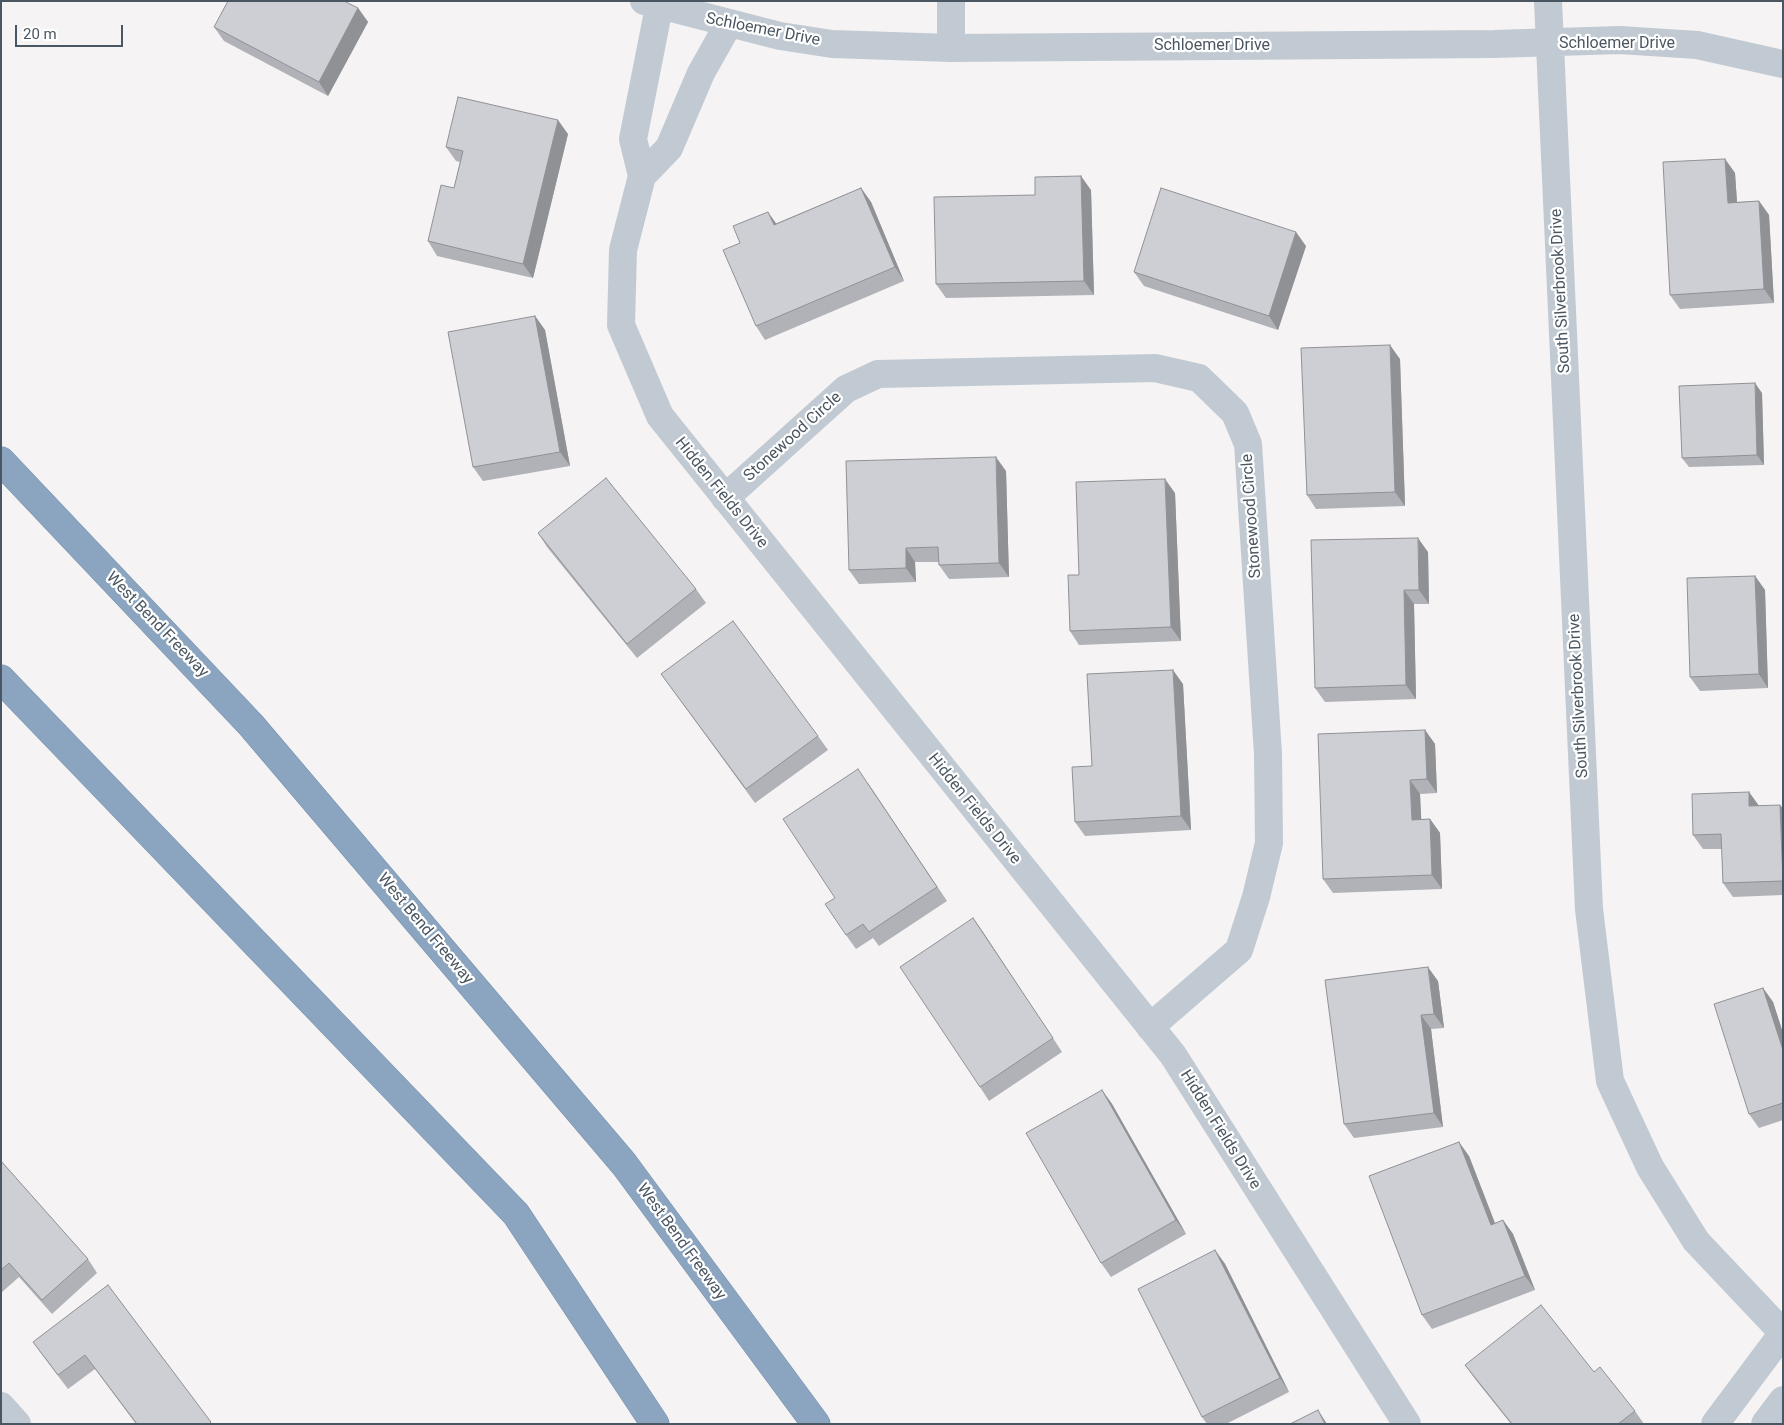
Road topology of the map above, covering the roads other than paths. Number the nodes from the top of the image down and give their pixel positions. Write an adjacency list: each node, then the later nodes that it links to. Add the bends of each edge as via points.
1 (951, 1): 6 (street)
2 (1548, 1): 5 (street, South Silverbrook Drive)
3 (651, 4): 4 (street, Schloemer Drive); 8 (street, Hidden Fields Drive, via 633,139)
4 (728, 24): 6 (street, Schloemer Drive, via 832,44); 8 (street, Hidden Fields Drive, via 701,73 669,148)
5 (1550, 44): 6 (street, Schloemer Drive); 7 (street, Schloemer Drive, via 1620,40 1697,45); 13 (street, South Silverbrook Drive, via 1589,909 1610,1081 1650,1167 1696,1241)
6 (951, 48)
7 (1783, 64)
8 (642, 176): 10 (street, Hidden Fields Drive, via 623,250 621,325 660,416)
9 (1, 461): 18 (highway, West Bend Freeway, via 252,724 612,1149)
10 (725, 498): 12 (street, Hidden Fields Drive); 12 (street, Stonewood Circle, via 846,390 878,374 1155,368 1198,378 1235,413 1248,444 1268,754 1269,843 1239,950)
11 (1, 679): 17 (highway, via 516,1214)
12 (1150, 1027): 19 (street, Hidden Fields Drive, via 1173,1055)
13 (1783, 1333): 20 (street)
14 (1783, 1400): 21 (street)
15 (1, 1406): 16 (street)
16 (17, 1424)
17 (655, 1424)
18 (816, 1424)
19 (1407, 1424)
20 (1715, 1424)
21 (1765, 1424)

